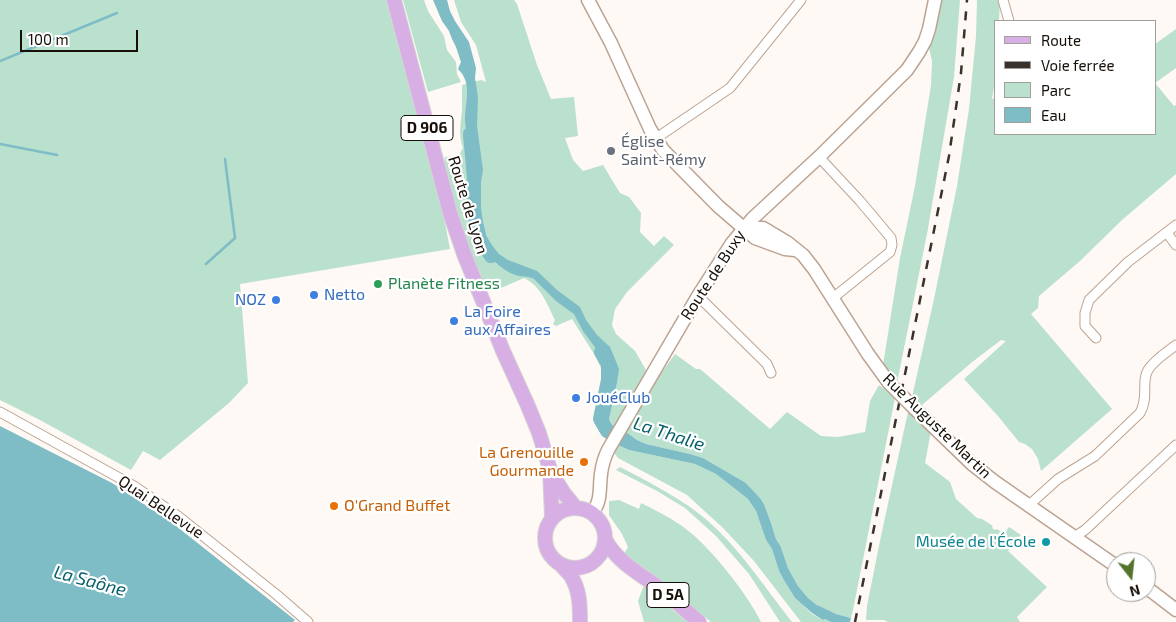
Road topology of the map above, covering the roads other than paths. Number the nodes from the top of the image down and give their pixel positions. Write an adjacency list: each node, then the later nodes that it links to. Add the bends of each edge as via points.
1 (394, 0): 20 (main road, Route de Lyon / D 906, via 450,214 539,433)
2 (588, 0): 7 (main road, via 612,43)
3 (801, 0): 7 (street, via 730,88)
4 (935, 0): 8 (main road, Route de Buxy, via 925,41 914,61)
5 (1004, 0): 6 (street)
6 (1009, 20)
7 (655, 139): 10 (main road, via 669,158)
8 (819, 157): 10 (main road, Route de Buxy); 14 (street, via 891,238 892,245 890,252)
9 (1176, 225): 11 (street)
10 (744, 228): 13 (main road, Route de Buxy); 14 (main road, Rue Auguste Martin, via 763,228 803,255)
11 (1167, 233): 12 (street); 15 (street, via 1128,262 1089,300 1084,314 1085,326)
12 (1176, 245)
13 (698, 296): 17 (street, via 767,364); 23 (main road, Route de Buxy, via 608,450 598,502)
14 (833, 298): 21 (main road, Rue Auguste Martin, bridge, via 889,383 972,464)
15 (1096, 338)
16 (1176, 345): 21 (street, via 1148,370 1144,406 1140,413 1094,456 1058,479)
17 (771, 373)
18 (0, 412): 34 (street, Quai Bellevue, via 134,486 178,516)
19 (1176, 445): 25 (street)
20 (550, 470): 22 (main road, Route de Lyon / D 906); 24 (main road, Route de Lyon / D 906)
21 (1028, 506): 25 (main road, Rue Auguste Martin)
22 (575, 507): 23 (main road); 24 (main road)
23 (592, 512): 26 (main road, via 604,529)
24 (552, 517): 29 (main road, via 544,533 544,543 554,560)
25 (1074, 537): 27 (main road, Rue Auguste Martin)
26 (605, 539): 28 (main road, via 604,548); 30 (main road, D 5A)
27 (1106, 559)
28 (590, 564): 29 (main road, via 575,569); 30 (main road, D 5A, via 610,562); 32 (main road)
29 (562, 566): 32 (main road, via 573,578)
30 (634, 571): 36 (main road, D 5A)
31 (1156, 595): 33 (main road)
32 (578, 596): 35 (main road)
33 (1176, 610)
34 (308, 622)
35 (580, 622)
36 (699, 622)

